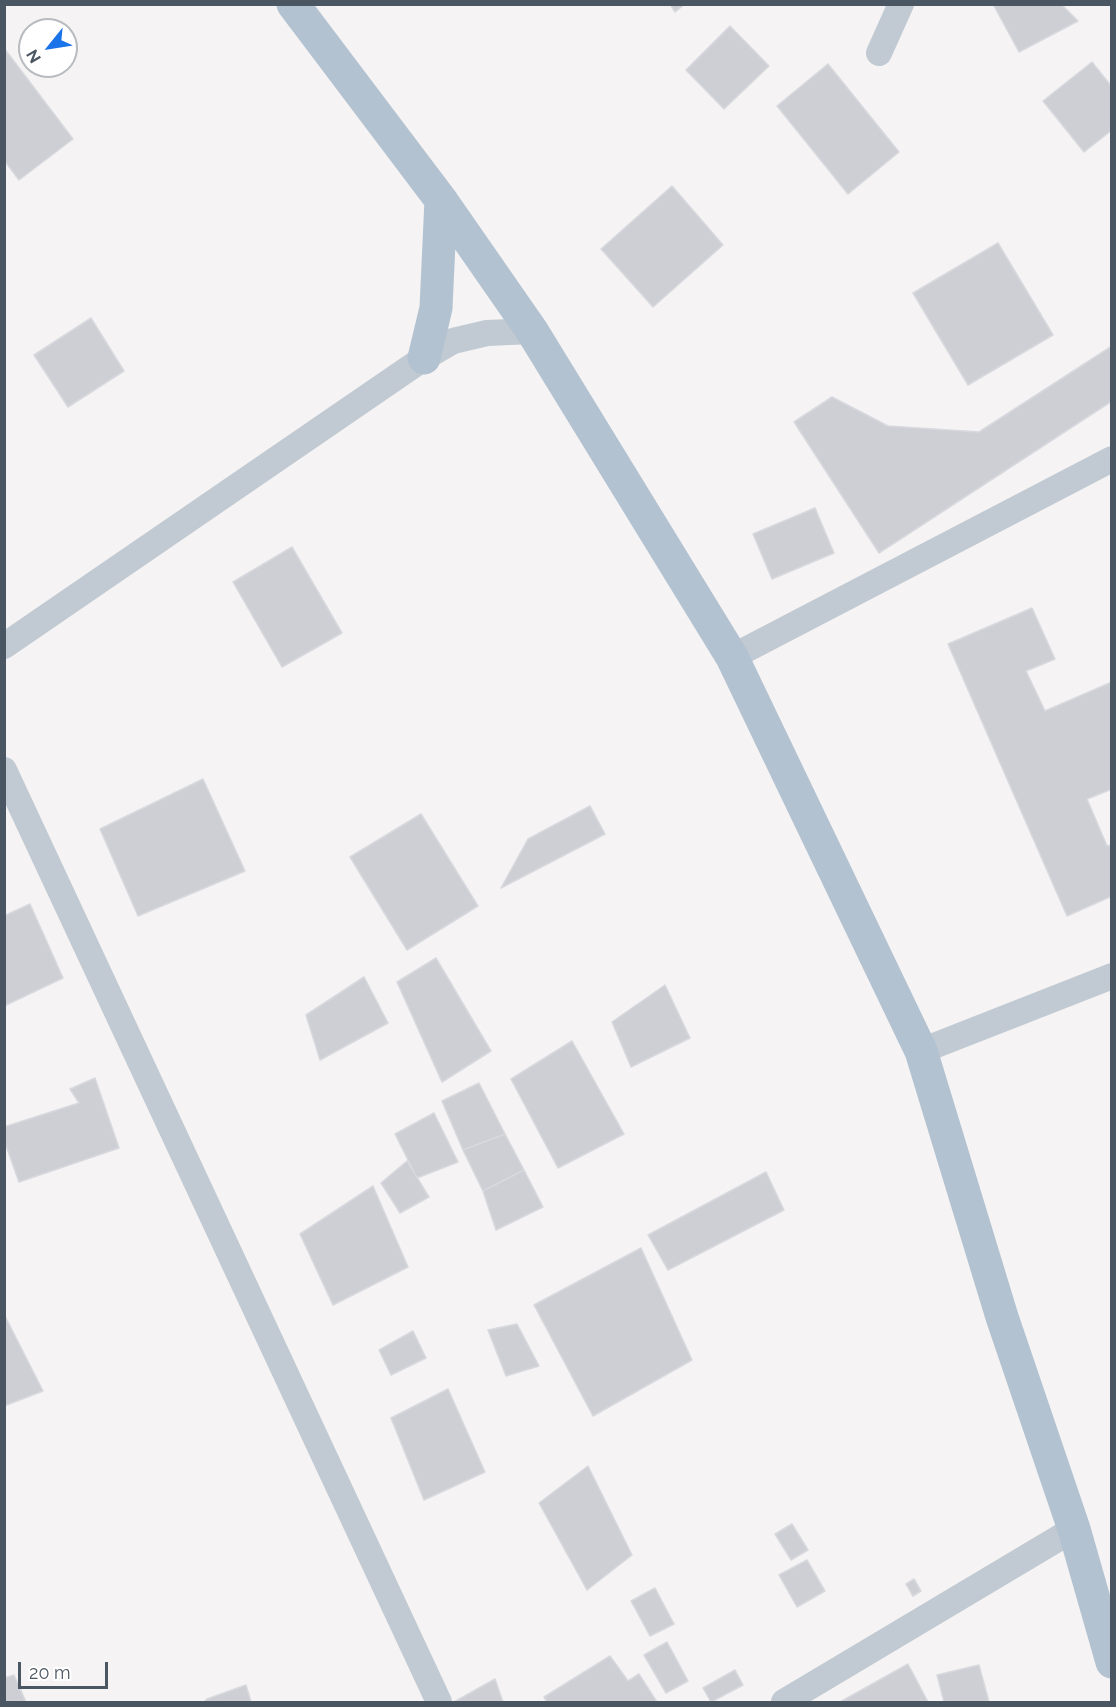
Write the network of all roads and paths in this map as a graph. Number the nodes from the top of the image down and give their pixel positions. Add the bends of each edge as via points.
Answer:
1 (293, 4) edge
2 (901, 4) edge
3 (879, 53) dead end
4 (441, 200) junction
5 (532, 331) junction
6 (424, 358) junction
7 (1112, 459) edge
8 (4, 646) edge
9 (732, 657) junction
10 (4, 770) edge
11 (1112, 976) edge
12 (921, 1051) junction
13 (1074, 1529) junction
14 (1112, 1662) edge
15 (439, 1702) edge
16 (784, 1702) edge

1 - 4 main road
2 - 3 street
4 - 5 main road
4 - 6 main road via 436,308
5 - 6 street via 487,333 453,341
5 - 9 main road
6 - 8 street
7 - 9 street
9 - 12 main road
10 - 15 street
11 - 12 street
12 - 13 main road via 1002,1317
13 - 14 main road
13 - 16 street

